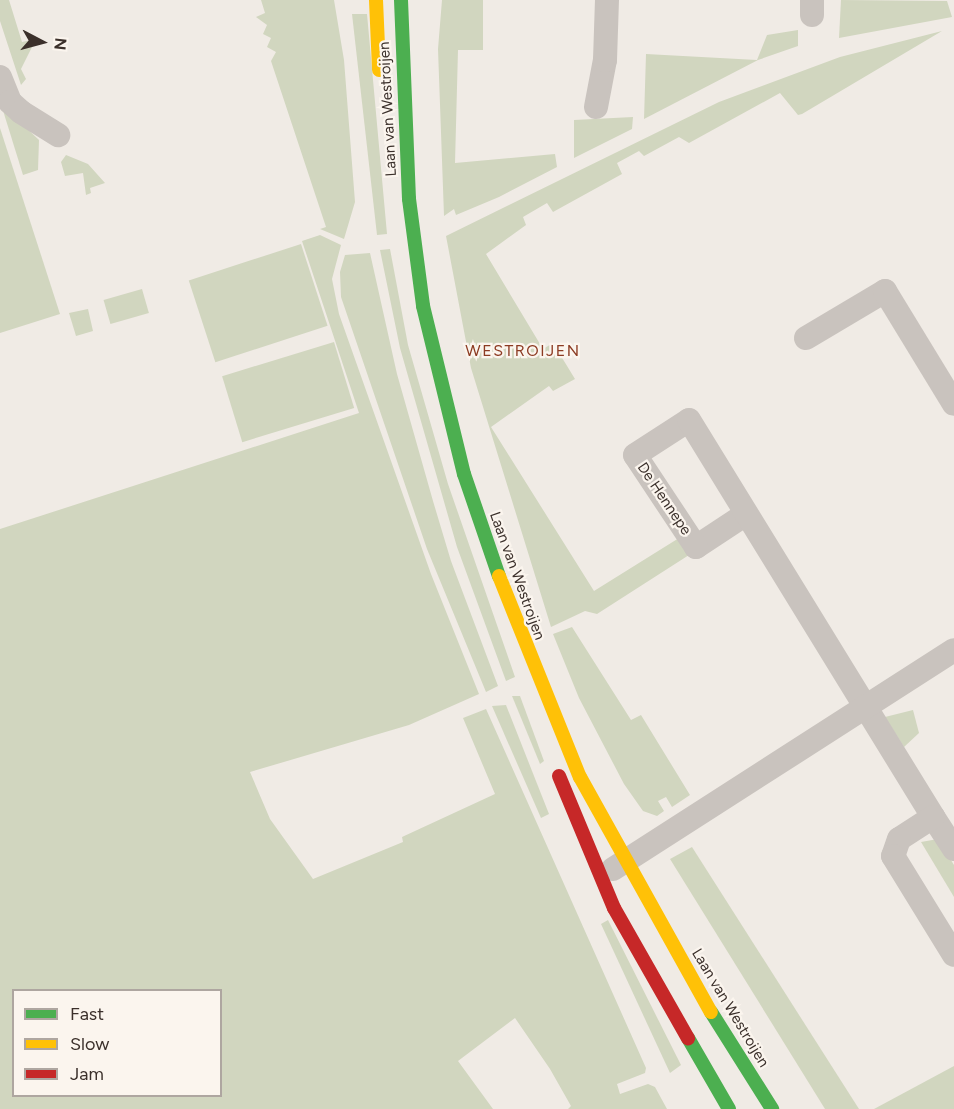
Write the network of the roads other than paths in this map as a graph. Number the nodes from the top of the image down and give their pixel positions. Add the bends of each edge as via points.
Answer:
1 (376, 0) edge
2 (401, 0) edge
3 (607, 0) edge
4 (0, 77) edge
5 (380, 82) dead end
6 (596, 107) dead end
7 (58, 135) dead end
8 (806, 338) dead end
9 (951, 393) edge
10 (437, 428) dead end
11 (746, 514) junction
12 (500, 620) dead end
13 (954, 651) edge
14 (864, 708) junction
15 (555, 766) dead end
16 (933, 817) junction
17 (954, 849) edge
18 (626, 861) junction
19 (601, 877) junction
20 (954, 955) edge
21 (729, 1109) edge
22 (772, 1109) edge

1 - 5 street, Laan van Westroijen
2 - 18 street, Laan van Westroijen via 401,75 413,238 443,397 464,474 513,618 557,727
3 - 6 street via 605,60
4 - 7 street via 10,102
8 - 9 street via 885,291
10 - 12 street, Laan van Westroijen
11 - 11 street, De Hennepe via 696,547 635,455 689,420
11 - 14 street, De Hennepe
13 - 14 street
14 - 16 street, De Hennepe
14 - 18 street
15 - 19 street
16 - 17 street, De Hennepe
16 - 20 street via 899,839 893,856
18 - 19 street
18 - 22 street, Laan van Westroijen via 712,1014
19 - 21 street via 656,987

